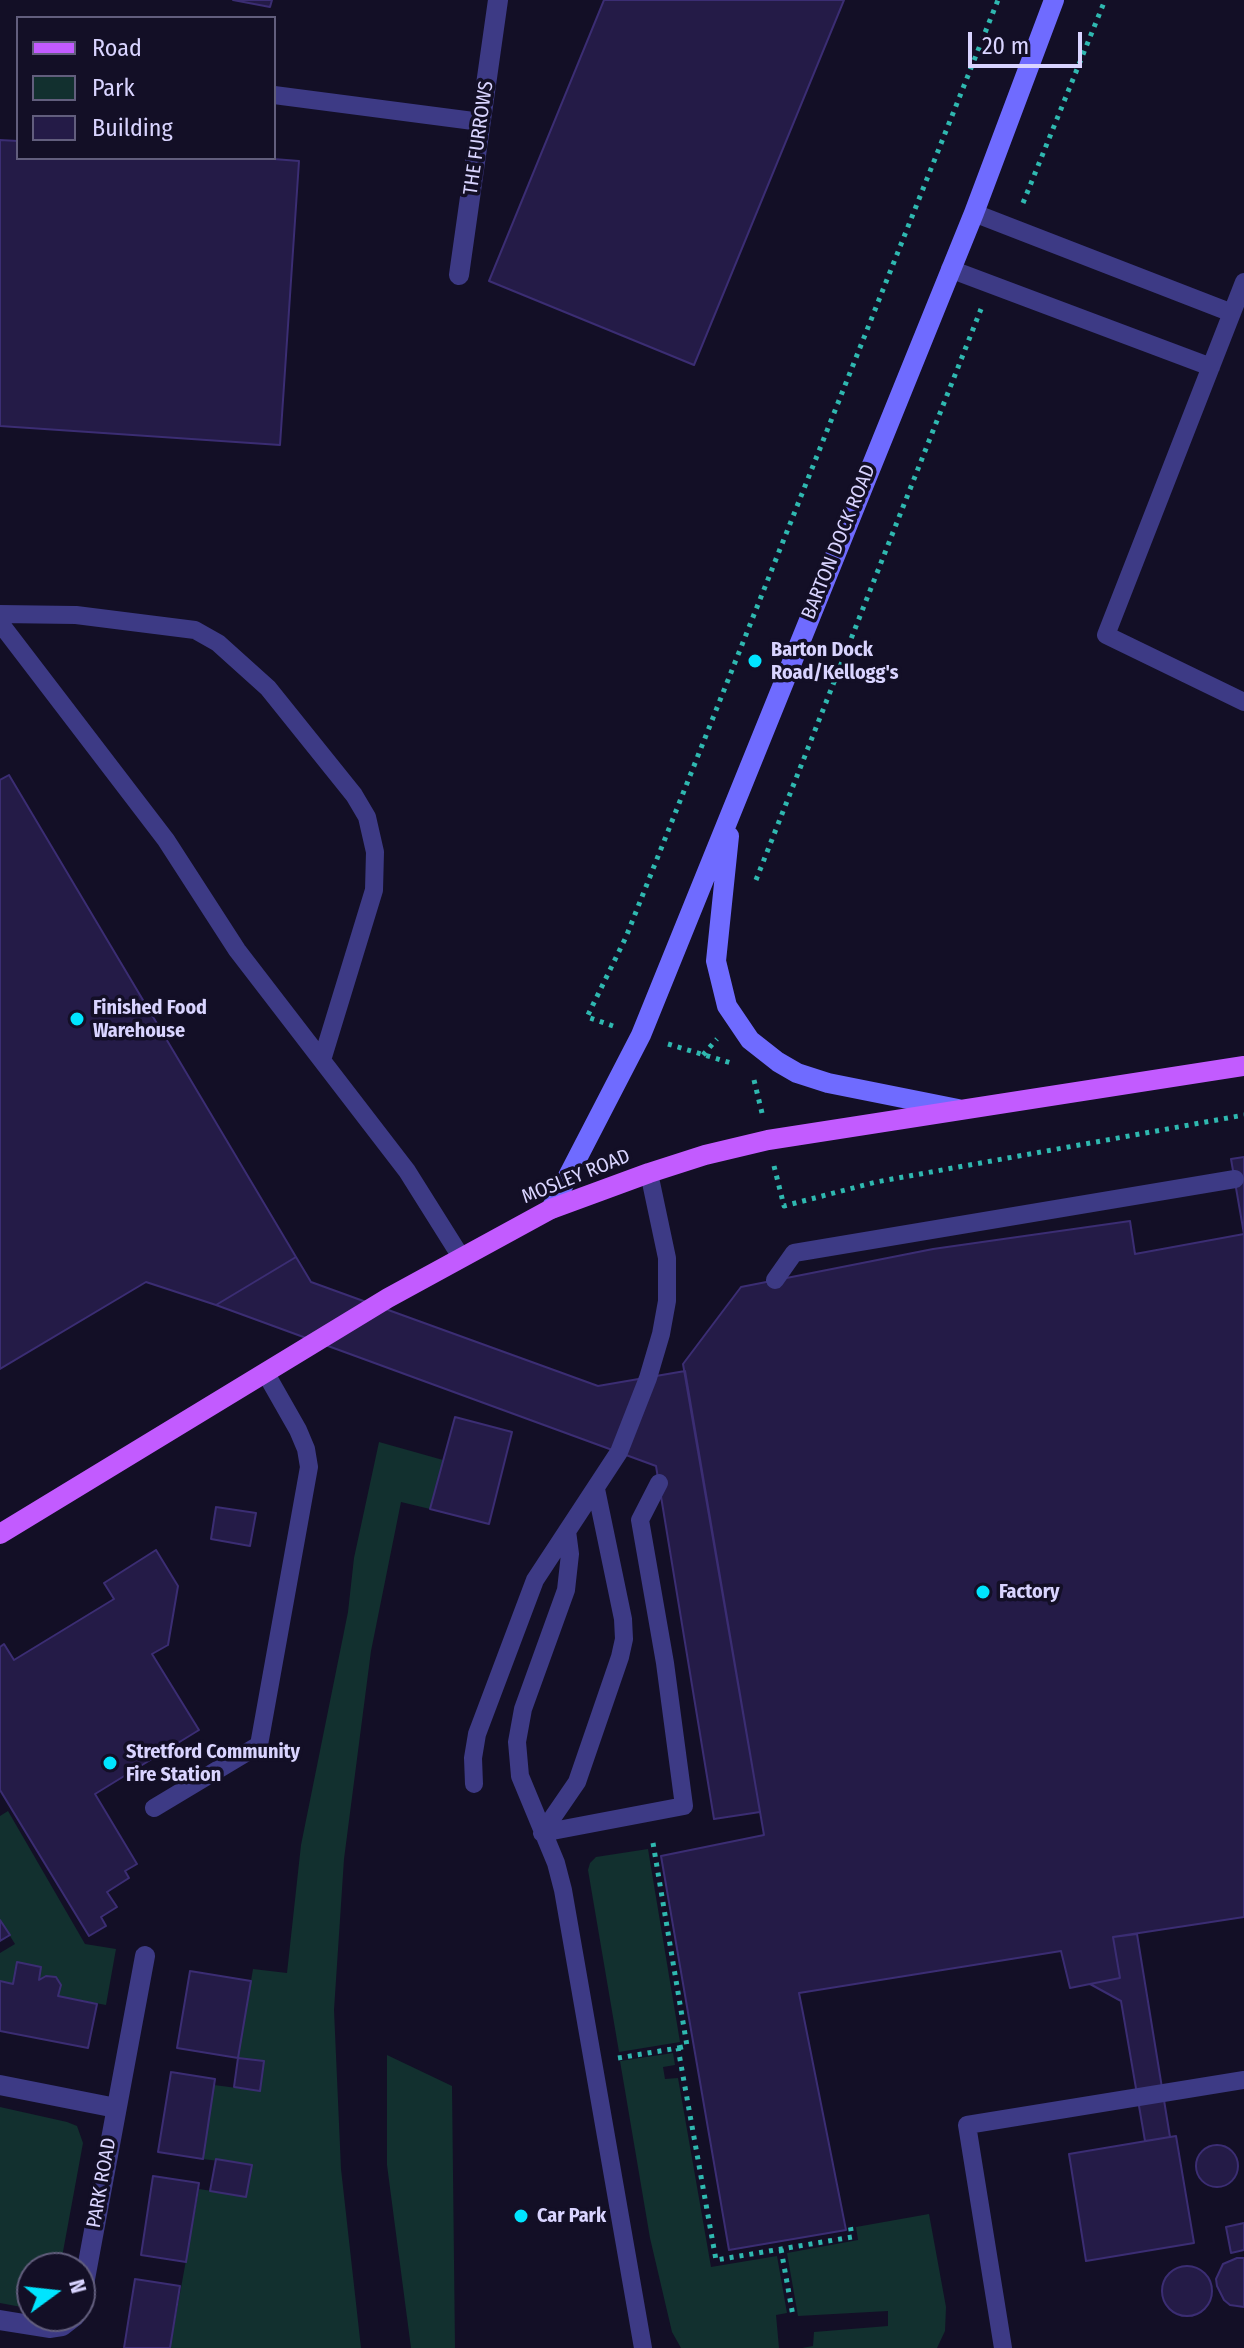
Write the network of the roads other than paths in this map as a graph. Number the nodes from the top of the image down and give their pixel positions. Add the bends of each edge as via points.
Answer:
1 (498, 0) edge
2 (1054, 0) edge
3 (276, 95) edge
4 (481, 122) junction
5 (974, 213) junction
6 (950, 269) junction
7 (459, 275) dead end
8 (1244, 282) edge
9 (1232, 313) junction
10 (1211, 367) junction
11 (0, 614) edge
12 (0, 623) edge
13 (1244, 702) edge
14 (732, 808) junction
15 (322, 1060) junction
16 (1244, 1066) edge
17 (959, 1109) junction
18 (649, 1173) junction
19 (1235, 1179) dead end
20 (551, 1209) junction
21 (461, 1257) junction
22 (775, 1280) dead end
23 (265, 1372) junction
24 (659, 1483) dead end
25 (596, 1489) junction
26 (567, 1531) junction
27 (0, 1534) edge
28 (474, 1784) dead end
29 (154, 1808) dead end
30 (542, 1833) junction
31 (145, 1956) dead end
32 (1244, 2080) edge
33 (0, 2085) edge
34 (116, 2108) junction
35 (90, 2252) edge
36 (643, 2348) edge
37 (1003, 2348) edge

1 - 4 street, THE FURROWS
2 - 5 main road, BARTON DOCK ROAD
3 - 4 lane
4 - 7 street, THE FURROWS
5 - 6 main road, BARTON DOCK ROAD
5 - 9 lane
6 - 10 lane
6 - 14 main road, BARTON DOCK ROAD
8 - 9 lane
9 - 10 lane
10 - 13 lane via 1106,635
11 - 15 lane via 76,615 195,630 218,643 268,688 354,795 367,817 375,852 374,890
12 - 15 lane via 166,840 237,950
14 - 17 main road via 716,961 735,1021 750,1040 797,1073
14 - 20 main road, BARTON DOCK ROAD via 641,1035
15 - 21 lane via 407,1171
16 - 17 main road, MOSLEY ROAD
17 - 18 main road, MOSLEY ROAD via 768,1140
18 - 20 main road, MOSLEY ROAD
18 - 25 lane via 667,1258 667,1301 634,1414
19 - 22 lane via 794,1253
20 - 21 main road, MOSLEY ROAD
21 - 23 main road, MOSLEY ROAD
23 - 27 main road, MOSLEY ROAD
23 - 29 lane via 298,1430 309,1467 259,1745
24 - 30 lane via 640,1520 684,1806
25 - 26 lane
25 - 30 lane via 624,1639 577,1782
26 - 28 lane via 535,1580 484,1711 474,1753
26 - 30 lane via 566,1590 523,1709 517,1742 520,1776
30 - 36 lane via 563,1890
31 - 34 street, PARK ROAD
32 - 37 lane via 967,2125
33 - 34 street
34 - 35 street, PARK ROAD

